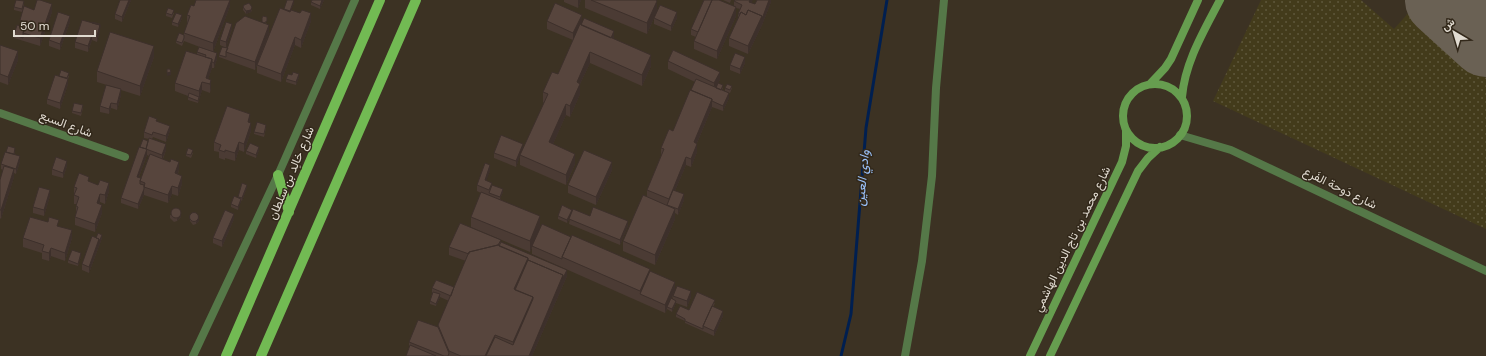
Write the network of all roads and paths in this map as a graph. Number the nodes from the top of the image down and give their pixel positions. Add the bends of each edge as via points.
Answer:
1 (355, 0) edge
2 (380, 0) edge
3 (416, 0) edge
4 (944, 0) edge
5 (1198, 0) edge
6 (1220, 0) edge
7 (1150, 84) junction
8 (1182, 97) junction
9 (0, 113) edge
10 (1126, 130) junction
11 (1180, 135) junction
12 (1160, 147) junction
13 (124, 157) dead end
14 (278, 175) junction
15 (289, 212) junction
16 (1486, 272) edge
17 (193, 356) edge
18 (226, 356) edge
19 (261, 356) edge
20 (905, 356) edge
21 (1030, 356) edge
22 (1050, 356) edge

1 - 14 street
2 - 15 main road, شارع خالِد بن سلطان
3 - 19 main road
4 - 20 street via 932,176 922,261
5 - 7 street via 1165,68
6 - 8 street via 1190,60 1184,78
7 - 8 street via 1165,85
7 - 10 street via 1136,89 1126,101 1123,115
8 - 11 street via 1187,112 1185,128
9 - 13 street, شارع السبع
10 - 12 street via 1134,140 1144,146
10 - 21 street, شارع محمد بن تاج الدين الهاشمي via 1122,162
11 - 12 street via 1175,141
11 - 16 street, شارع دَوحة الفَرع via 1232,150
12 - 22 street via 1138,171
14 - 15 main road
14 - 17 street
15 - 18 main road, شارع خالِد بن سلطان

